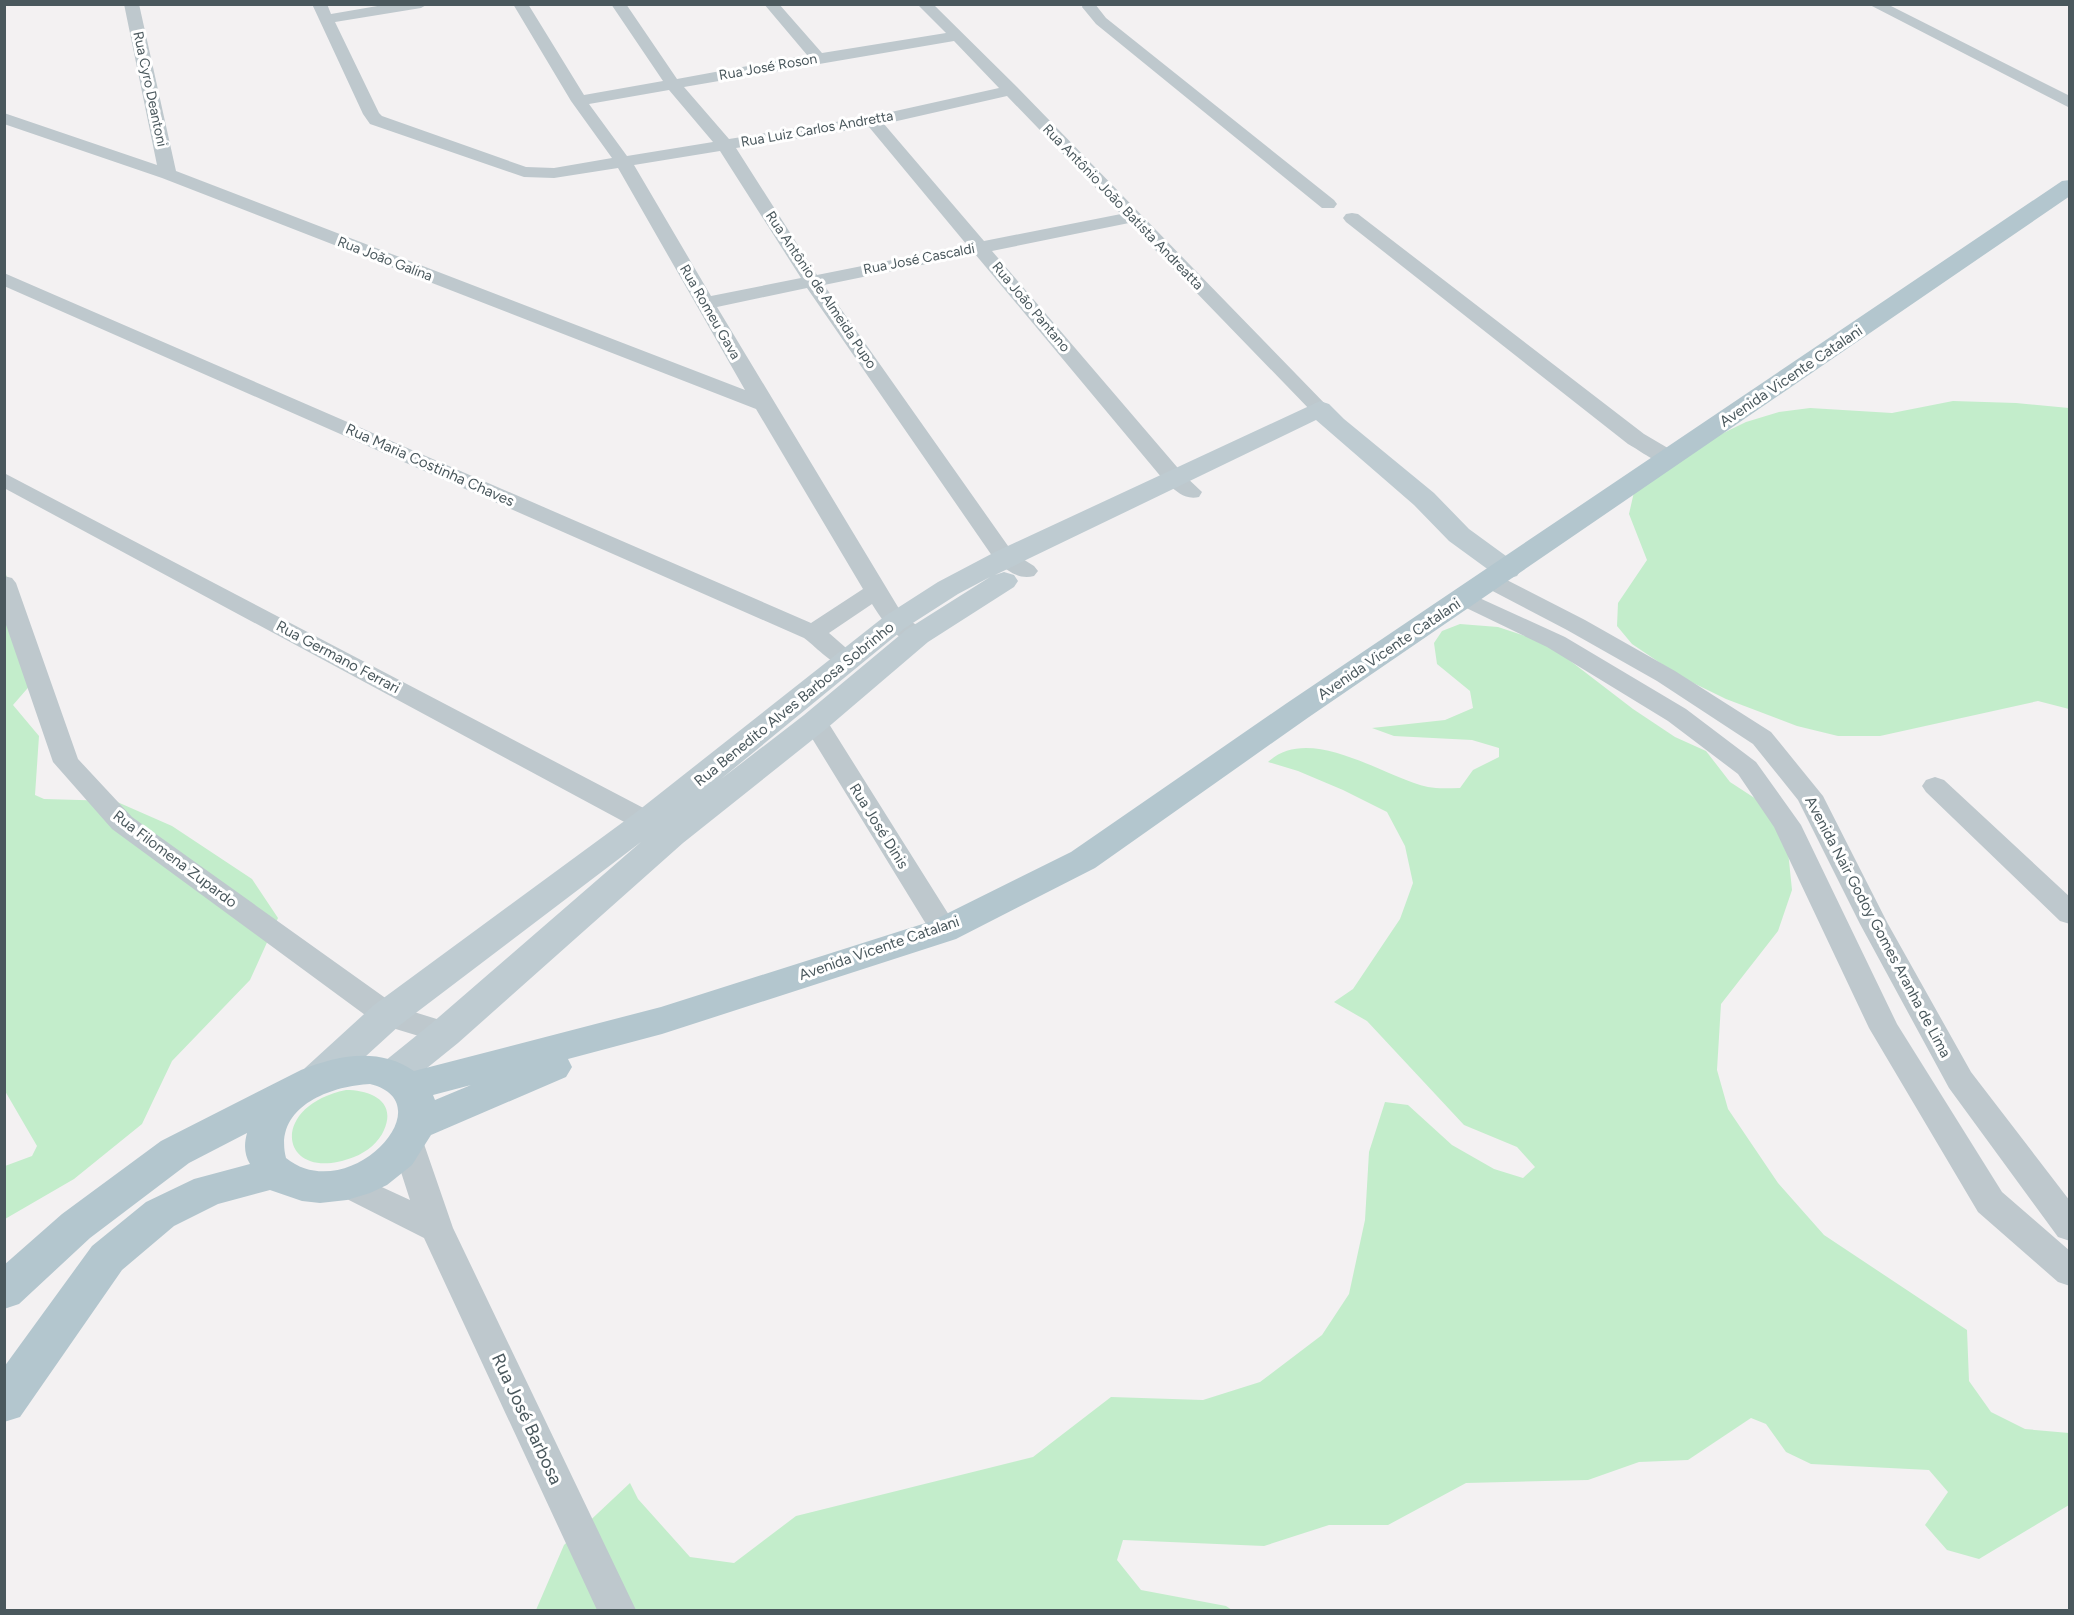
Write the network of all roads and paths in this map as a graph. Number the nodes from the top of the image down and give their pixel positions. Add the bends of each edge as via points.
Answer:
1 (131, 4) edge
2 (421, 4) edge
3 (520, 4) edge
4 (618, 4) edge
5 (771, 4) edge
6 (924, 4) edge
7 (1875, 4) edge
8 (1091, 5) edge
9 (322, 12) edge
10 (958, 36) junction
11 (818, 58) junction
12 (673, 84) junction
13 (1011, 90) junction
14 (579, 101) junction
15 (2070, 103) edge
16 (4, 118) edge
17 (873, 121) junction
18 (725, 145) junction
19 (623, 162) junction
20 (168, 174) junction
21 (2070, 186) edge
22 (1328, 204) dead end
23 (1132, 217) junction
24 (1352, 218) dead end
25 (980, 246) junction
26 (4, 279) edge
27 (812, 281) junction
28 (706, 303) junction
29 (764, 405) junction
30 (1328, 417) junction
31 (1670, 459) junction
32 (4, 479) edge
33 (1183, 485) junction
34 (1016, 564) junction
35 (1498, 575) junction
36 (4, 583) edge
37 (876, 591) junction
38 (1464, 598) junction
39 (906, 629) junction
40 (813, 633) junction
41 (849, 661) junction
42 (815, 722) junction
43 (1935, 786) dead end
44 (659, 828) junction
45 (2070, 914) edge
46 (944, 930) junction
47 (387, 1015) junction
48 (445, 1033) junction
49 (307, 1084) junction
50 (407, 1108) junction
51 (274, 1173) junction
52 (347, 1184) junction
53 (2070, 1227) edge
54 (436, 1228) junction
55 (2070, 1272) edge
56 (4, 1291) edge
57 (4, 1402) edge
58 (617, 1611) edge

1 - 20 street, Rua Cyro Deantoni
2 - 9 street
3 - 14 street, Rua Romeu Gava
4 - 12 street, Rua Antônio de Almeida Pupo
5 - 11 street
6 - 10 street, Rua Antônio João Batista Andreatta
7 - 15 street
8 - 22 street via 1101,21
9 - 19 street, Rua Luiz Carlos Andretta via 371,114 384,124 524,172 554,173
10 - 11 street, Rua José Roson
10 - 13 street, Rua Antônio João Batista Andreatta
11 - 12 street, Rua José Roson
12 - 14 street, Rua José Roson
12 - 18 street, Rua Antônio de Almeida Pupo
13 - 17 street, Rua Luiz Carlos Andretta
13 - 23 street, Rua Antônio João Batista Andreatta
14 - 19 street, Rua Romeu Gava
16 - 20 street, Rua João Galina
17 - 18 street, Rua Luiz Carlos Andretta
17 - 25 street, Rua João Pantano
18 - 19 street, Rua Luiz Carlos Andretta
18 - 27 street, Rua Antônio de Almeida Pupo
19 - 28 street, Rua Romeu Gava
20 - 29 street, Rua João Galina
21 - 31 main road, Avenida Vicente Catalani
23 - 25 street, Rua José Cascaldi
23 - 30 street, Rua Antônio João Batista Andreatta
24 - 31 street via 1636,439
25 - 27 street, Rua José Cascaldi
25 - 33 street, Rua João Pantano
26 - 40 street, Rua Maria Costinha Chaves
27 - 28 street, Rua José Cascaldi
27 - 34 street, Rua Antônio de Almeida Pupo
28 - 29 street, Rua Romeu Gava
29 - 37 street, Rua Romeu Gava
30 - 33 street, Rua Benedito Alves Barbosa Sobrinho
30 - 35 street, Rua Antônio João Batista Andreatta via 1424,499
31 - 35 main road, Avenida Vicente Catalani
32 - 44 street, Rua Germano Ferrari
33 - 34 street, Rua Benedito Alves Barbosa Sobrinho
34 - 39 street, Rua Benedito Alves Barbosa Sobrinho via 996,585
35 - 38 main road, Avenida Vicente Catalani
35 - 53 street, Avenida Nair Godoy Gomes Aranha de Lima via 1762,738 1810,796 1874,924 1960,1080
36 - 47 street, Rua Filomena Zupardo via 66,762 122,823
37 - 39 street, Rua Romeu Gava
37 - 40 street
38 - 46 main road, Avenida Vicente Catalani via 1083,860
38 - 55 street via 1556,642 1677,715 1747,768 1787,825 1884,1028 1990,1202
39 - 41 street, Rua Benedito Alves Barbosa Sobrinho
39 - 42 street, Rua Benedito Alves Barbosa Sobrinho
40 - 41 street, Rua Maria Costinha Chaves
41 - 44 street, Rua Benedito Alves Barbosa Sobrinho
42 - 44 street, Rua Benedito Alves Barbosa Sobrinho
42 - 46 street, Rua José Dinis
43 - 45 street
44 - 47 street, Rua Benedito Alves Barbosa Sobrinho
44 - 48 street, Rua Benedito Alves Barbosa Sobrinho
46 - 50 main road, Avenida Vicente Catalani via 662,1020
47 - 48 street, Rua Filomena Zupardo
47 - 49 street, Rua Benedito Alves Barbosa Sobrinho
48 - 50 street, Rua Benedito Alves Barbosa Sobrinho
49 - 50 main road via 345,1070 370,1069
49 - 51 main road via 277,1107 266,1126 262,1145
49 - 56 main road, Rua Benedito Alves Barbosa Sobrinho via 175,1152 76,1226
50 - 52 main road via 392,1162
50 - 54 street, Rua José Barbosa
51 - 52 main road via 300,1185 322,1188
51 - 57 main road via 208,1191 160,1214 107,1258
52 - 54 street
54 - 58 street, Rua José Barbosa

